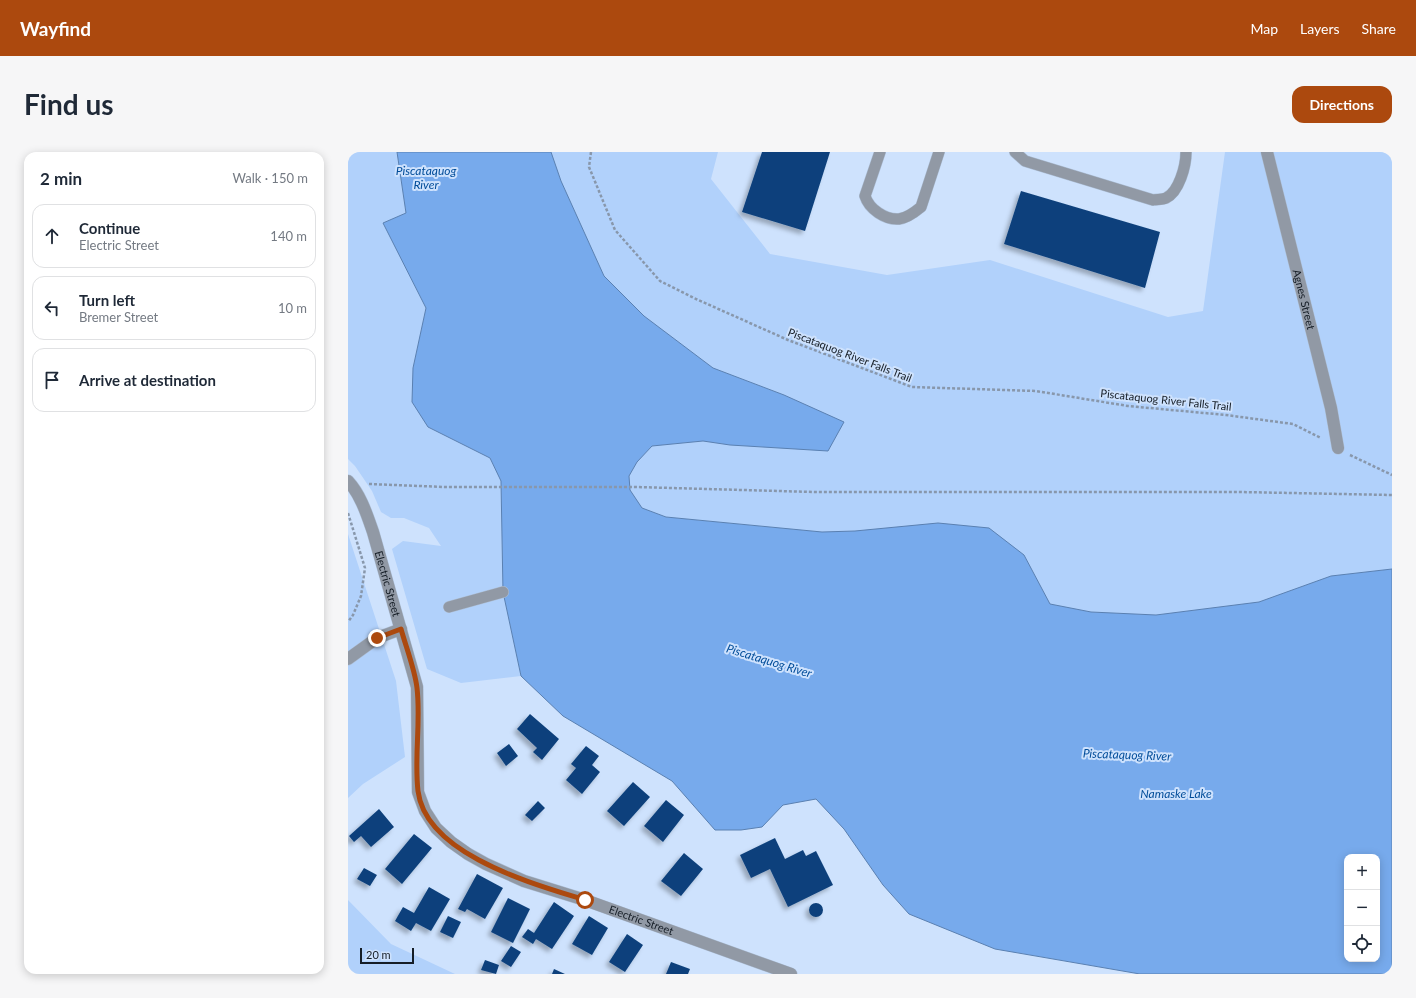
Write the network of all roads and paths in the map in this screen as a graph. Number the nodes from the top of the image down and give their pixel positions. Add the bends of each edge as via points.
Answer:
1 (592, 152) edge
2 (880, 152) edge
3 (939, 152) edge
4 (1015, 152) edge
5 (1186, 152) edge
6 (1267, 152) edge
7 (1313, 433) dead end
8 (1338, 448) dead end
9 (348, 481) edge
10 (362, 484) dead end
11 (1392, 495) edge
12 (348, 513) edge
13 (503, 592) dead end
14 (449, 607) dead end
15 (348, 622) edge
16 (401, 629) junction
17 (348, 659) edge
18 (791, 974) edge

1 - 7 path, Piscataquog River Falls Trail via 589,166 616,230 660,281 788,340 912,387 1036,391 1128,406 1293,424
2 - 3 lane via 865,196 866,200 881,215 899,219 915,213 921,207
4 - 5 lane via 1025,161 1153,200 1165,199 1178,185
6 - 8 street, Agnes Street via 1331,408
9 - 16 street, Electric Street via 364,508 373,532
10 - 11 path via 814,492 1240,492
12 - 15 path via 364,568 362,596
13 - 14 lane
16 - 17 street via 377,638
16 - 18 street, Electric Street via 417,687 418,792 424,811 436,828 451,842 486,864 524,881 585,900

